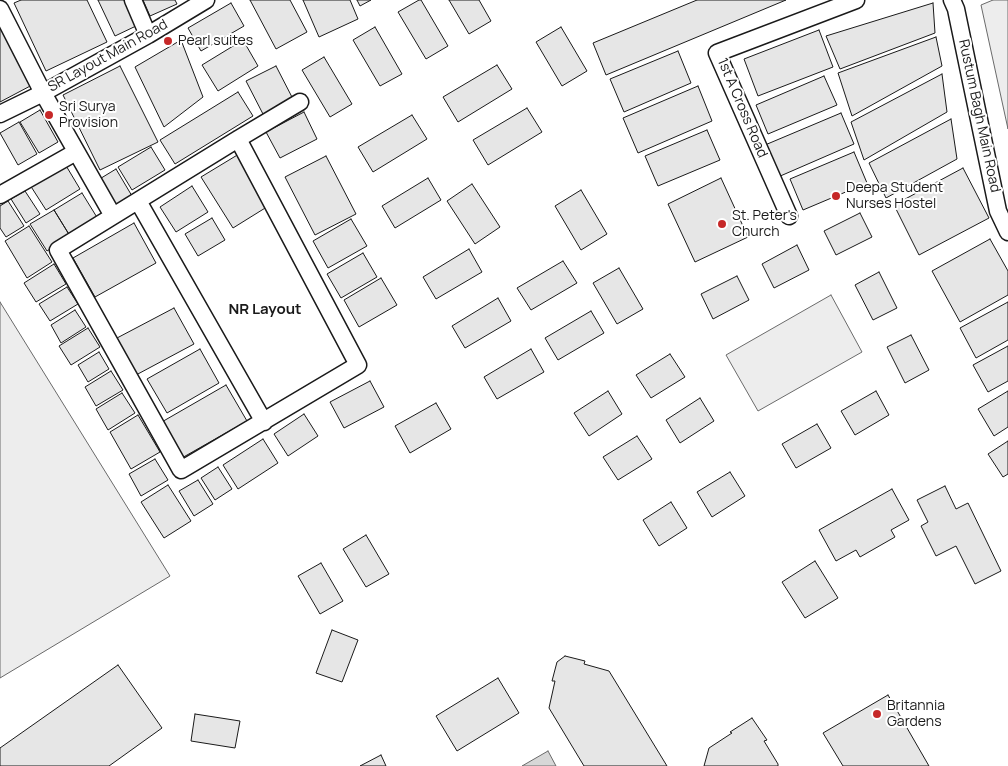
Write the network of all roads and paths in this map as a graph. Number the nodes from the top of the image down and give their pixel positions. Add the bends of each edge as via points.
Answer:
1 (133, 0) edge
2 (206, 0) edge
3 (856, 0) edge
4 (952, 0) edge
5 (189, 5) edge
6 (0, 9) edge
7 (148, 35) junction
8 (43, 92) junction
9 (300, 102) dead end
10 (0, 114) edge
11 (238, 138) junction
12 (76, 152) junction
13 (0, 195) edge
14 (138, 200) junction
15 (113, 216) junction
16 (789, 216) dead end
17 (1008, 232) edge
18 (264, 422) junction

1 - 7 street
2 - 5 street, SR Layout Main Road
3 - 16 street, 1st A Cross Road via 717,53
4 - 17 street, Rustum Bagh Main Road via 998,212
5 - 7 street, SR Layout Main Road
6 - 8 street
7 - 8 street, SR Layout Main Road
8 - 10 street
8 - 12 street, SR Layout Main Road
9 - 11 street
11 - 14 street
11 - 18 street via 358,365
12 - 13 street
12 - 15 street, SR Layout Main Road
14 - 15 street
14 - 18 street
15 - 18 street via 58,250 181,470

